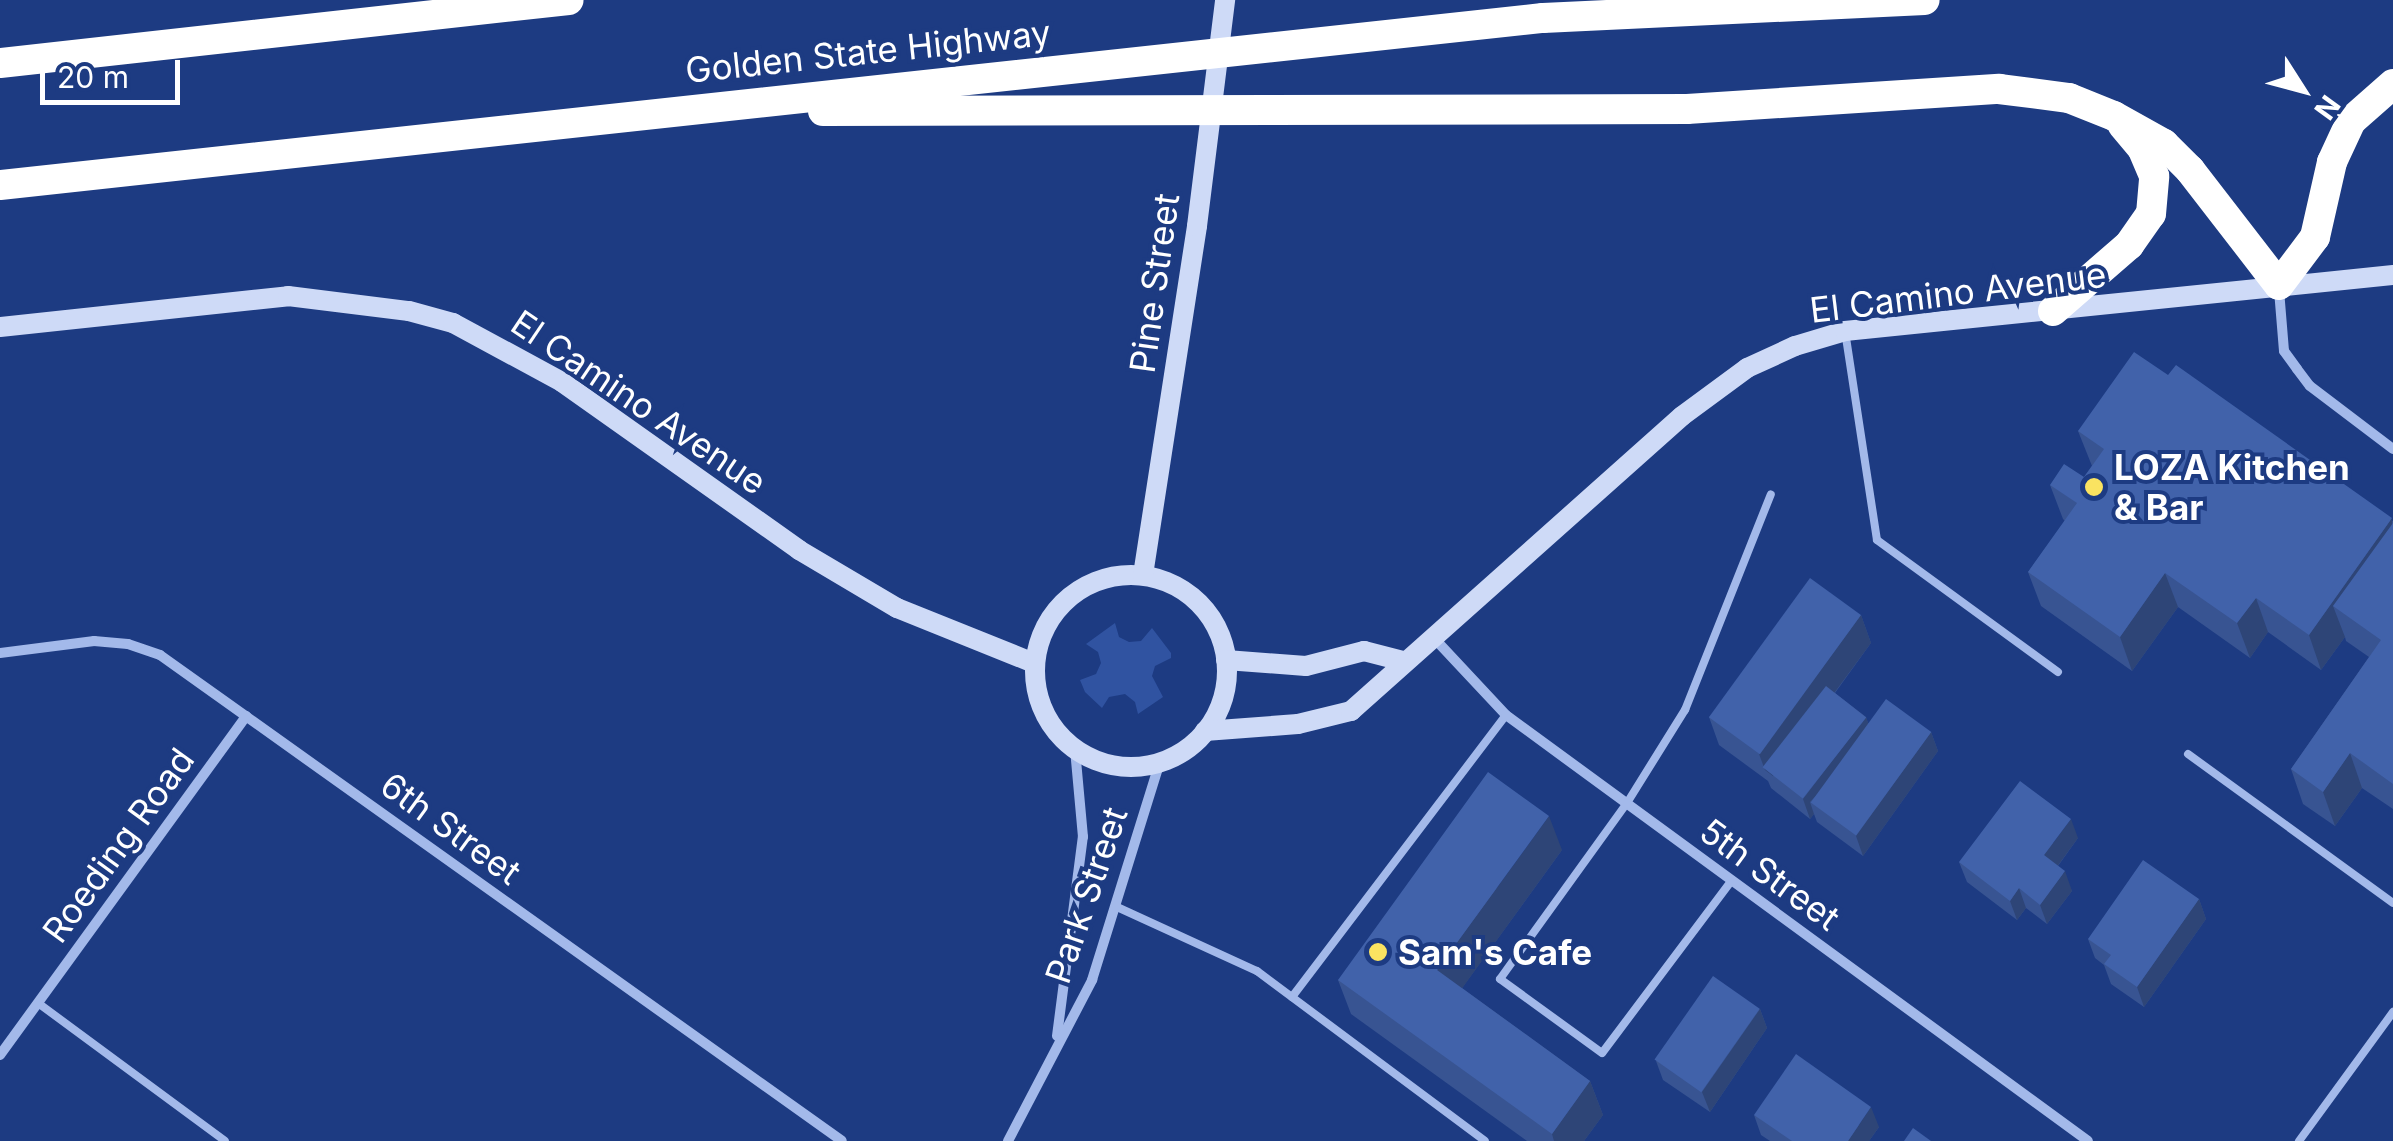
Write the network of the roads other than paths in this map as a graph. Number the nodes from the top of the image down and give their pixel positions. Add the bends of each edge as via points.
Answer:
1 (569, 0) edge
2 (1225, 0) edge
3 (1925, 0) edge
4 (0, 63) edge
5 (2393, 84) edge
6 (665, 110) junction
7 (2114, 116) junction
8 (0, 185) edge
9 (2393, 275) edge
10 (2279, 284) junction
11 (2053, 311) junction
12 (0, 327) edge
13 (1845, 332) junction
14 (2393, 449) edge
15 (1772, 494) dead end
16 (1143, 575) junction
17 (1433, 638) junction
18 (0, 653) edge
19 (1226, 660) junction
20 (1403, 661) junction
21 (1034, 663) junction
22 (2058, 672) dead end
23 (1506, 715) junction
24 (246, 716) junction
25 (1205, 732) junction
26 (1075, 749) junction
27 (2188, 754) dead end
28 (1160, 762) junction
29 (1627, 803) junction
30 (1732, 880) junction
31 (2393, 903) edge
32 (1117, 907) junction
33 (1292, 998) junction
34 (38, 1003) junction
35 (2393, 1012) edge
36 (1056, 1042) junction
37 (0, 1056) edge
38 (226, 1141) edge
39 (842, 1141) edge
40 (1008, 1141) edge
41 (1484, 1141) edge
42 (2088, 1141) edge
43 (2299, 1141) edge

1 - 4 highway
2 - 16 street, Pine Street
3 - 6 highway, Golden State Highway via 1544,18
5 - 10 highway via 2351,121 2332,162 2315,237
6 - 7 highway via 1687,110 2000,90 2068,98
6 - 8 highway, Golden State Highway
7 - 10 highway via 2164,144 2190,170
7 - 11 highway via 2142,148 2154,176 2151,214 2129,245
9 - 10 street, El Camino Avenue
10 - 11 street, El Camino Avenue
10 - 14 street via 2284,351 2310,386
11 - 13 street, El Camino Avenue
12 - 21 street, El Camino Avenue via 288,296 350,301 452,323 562,382 800,550 896,608
13 - 17 street, El Camino Avenue via 1747,368 1682,416
13 - 22 lane via 1877,540
15 - 29 lane via 1685,710
16 - 19 street via 1181,587 1206,609
16 - 21 street via 1086,584 1060,604 1042,631
17 - 20 street, El Camino Avenue
17 - 23 street, 5th Street
18 - 24 street, 6th Street via 94,641 128,644 160,655
19 - 20 street via 1306,666 1364,651
19 - 25 street via 1222,702
20 - 25 street, El Camino Avenue via 1352,711 1298,724
21 - 26 street via 1046,716
23 - 29 street, 5th Street
23 - 33 lane
24 - 34 street, Roeding Road
24 - 39 street, 6th Street
25 - 28 street
26 - 28 street via 1116,766
26 - 36 street, Park Street via 1084,837
27 - 31 lane
28 - 32 street, Park Street
29 - 30 street, 5th Street
29 - 30 lane via 1500,979 1602,1053
30 - 42 street, 5th Street
32 - 33 lane via 1256,971
32 - 36 street, Park Street via 1092,980
33 - 41 lane
34 - 37 street, Roeding Road
34 - 38 lane
35 - 43 lane
36 - 40 street, Park Street

